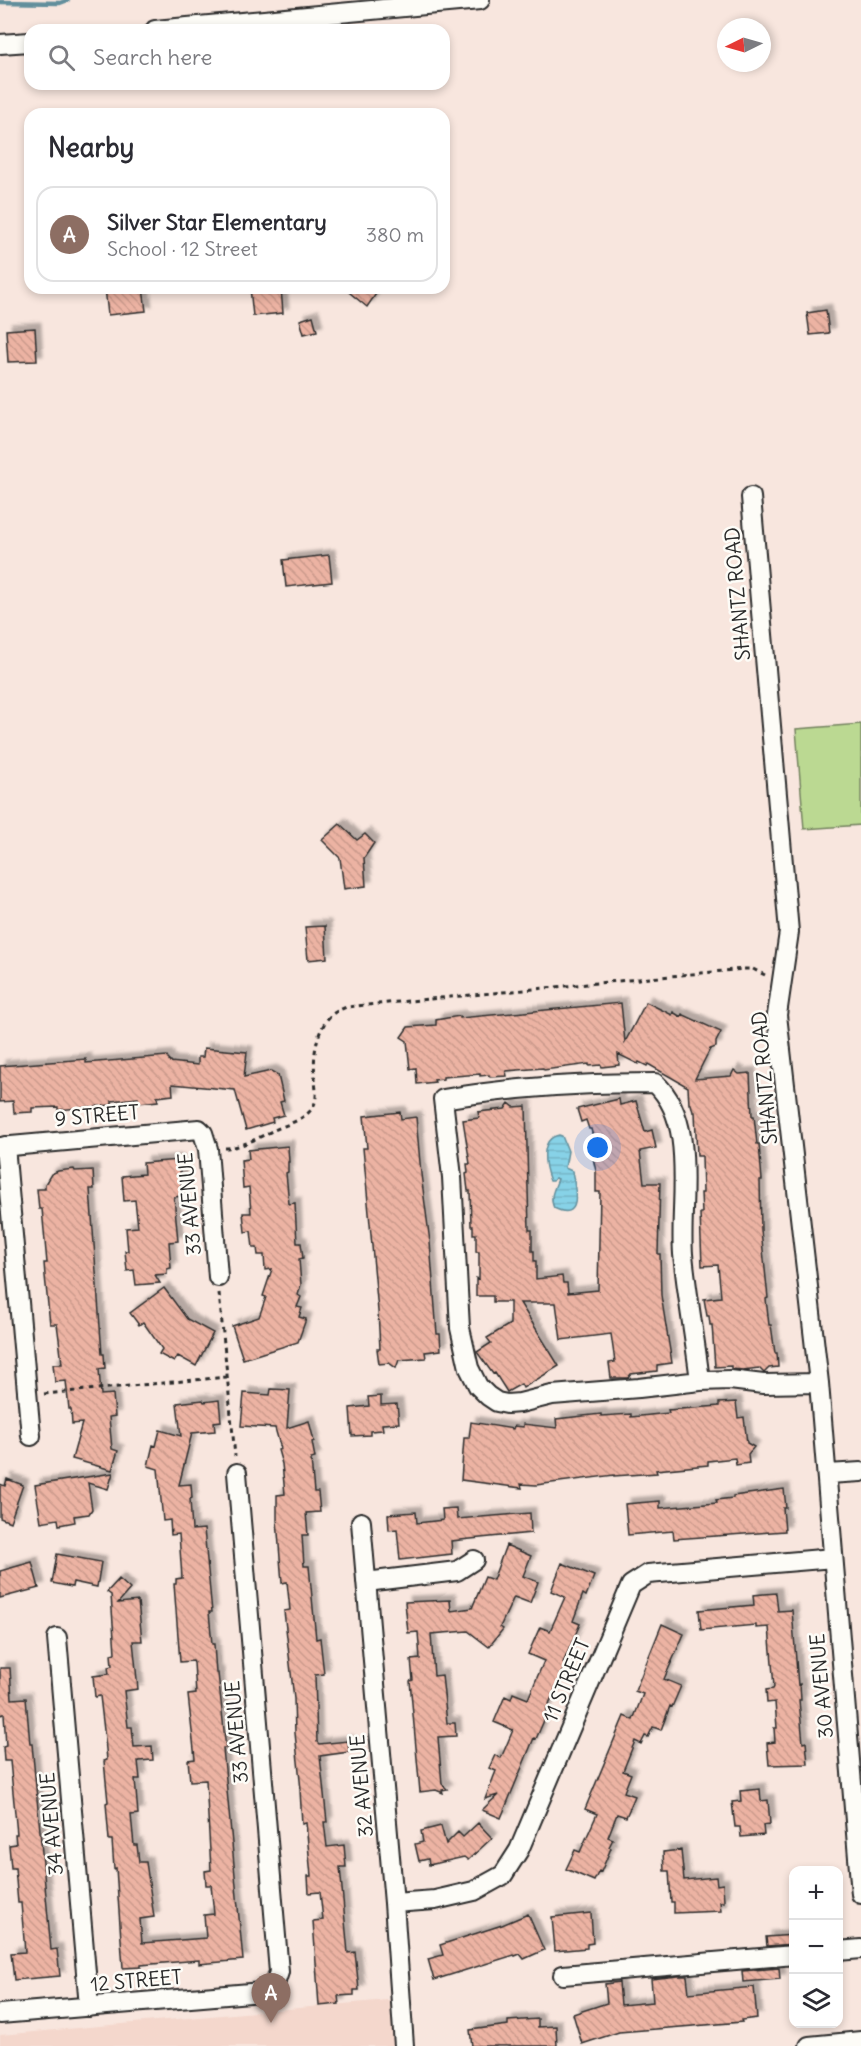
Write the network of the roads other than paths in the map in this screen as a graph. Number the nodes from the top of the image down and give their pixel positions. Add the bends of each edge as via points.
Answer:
1 (480, 0) edge
2 (220, 24) edge
3 (24, 42) edge
4 (0, 44) edge
5 (751, 497) dead end
6 (199, 1129) joint
7 (3, 1146) edge
8 (218, 1277) road end
9 (700, 1381) junction
10 (819, 1383) junction
11 (32, 1436) dead end
12 (861, 1472) edge
13 (237, 1473) road end
14 (828, 1474) junction
15 (361, 1522) dead end
16 (833, 1558) junction
17 (474, 1560) dead end
18 (366, 1582) junction
19 (57, 1638) dead end
20 (861, 1894) edge
21 (394, 1903) junction
22 (861, 1949) edge
23 (843, 1951) edge
24 (789, 1955) edge
25 (563, 1975) dead end
26 (274, 1987) joint
27 (89, 2007) junction
28 (0, 2014) edge
29 (861, 2041) edge
30 (404, 2046) edge
31 (809, 2046) edge

1 - 2 street
3 - 4 street
5 - 10 street, SHANTZ ROAD via 789,932 777,1015
6 - 7 street, 9 STREET
6 - 8 street, 33 AVENUE via 208,1149
7 - 11 street
9 - 9 street via 552,1395 507,1404 497,1402 478,1386 469,1368 460,1328 452,1177 443,1099 594,1083 655,1083 663,1090 675,1114 685,1167 682,1243
9 - 10 street
10 - 14 street, SHANTZ ROAD
12 - 14 street
13 - 26 street, 33 AVENUE via 279,1972
14 - 16 street, 30 AVENUE
15 - 18 street, 32 AVENUE
16 - 20 street, 30 AVENUE
16 - 21 street, 11 STREET via 648,1574 631,1585 519,1850 503,1875 474,1891 435,1900
17 - 18 street via 457,1571
18 - 21 street, 32 AVENUE
19 - 27 street, 34 AVENUE
21 - 30 street, 32 AVENUE
22 - 23 street
24 - 25 street
26 - 27 street, 12 STREET via 262,1992
27 - 28 street, 12 STREET
29 - 31 street

